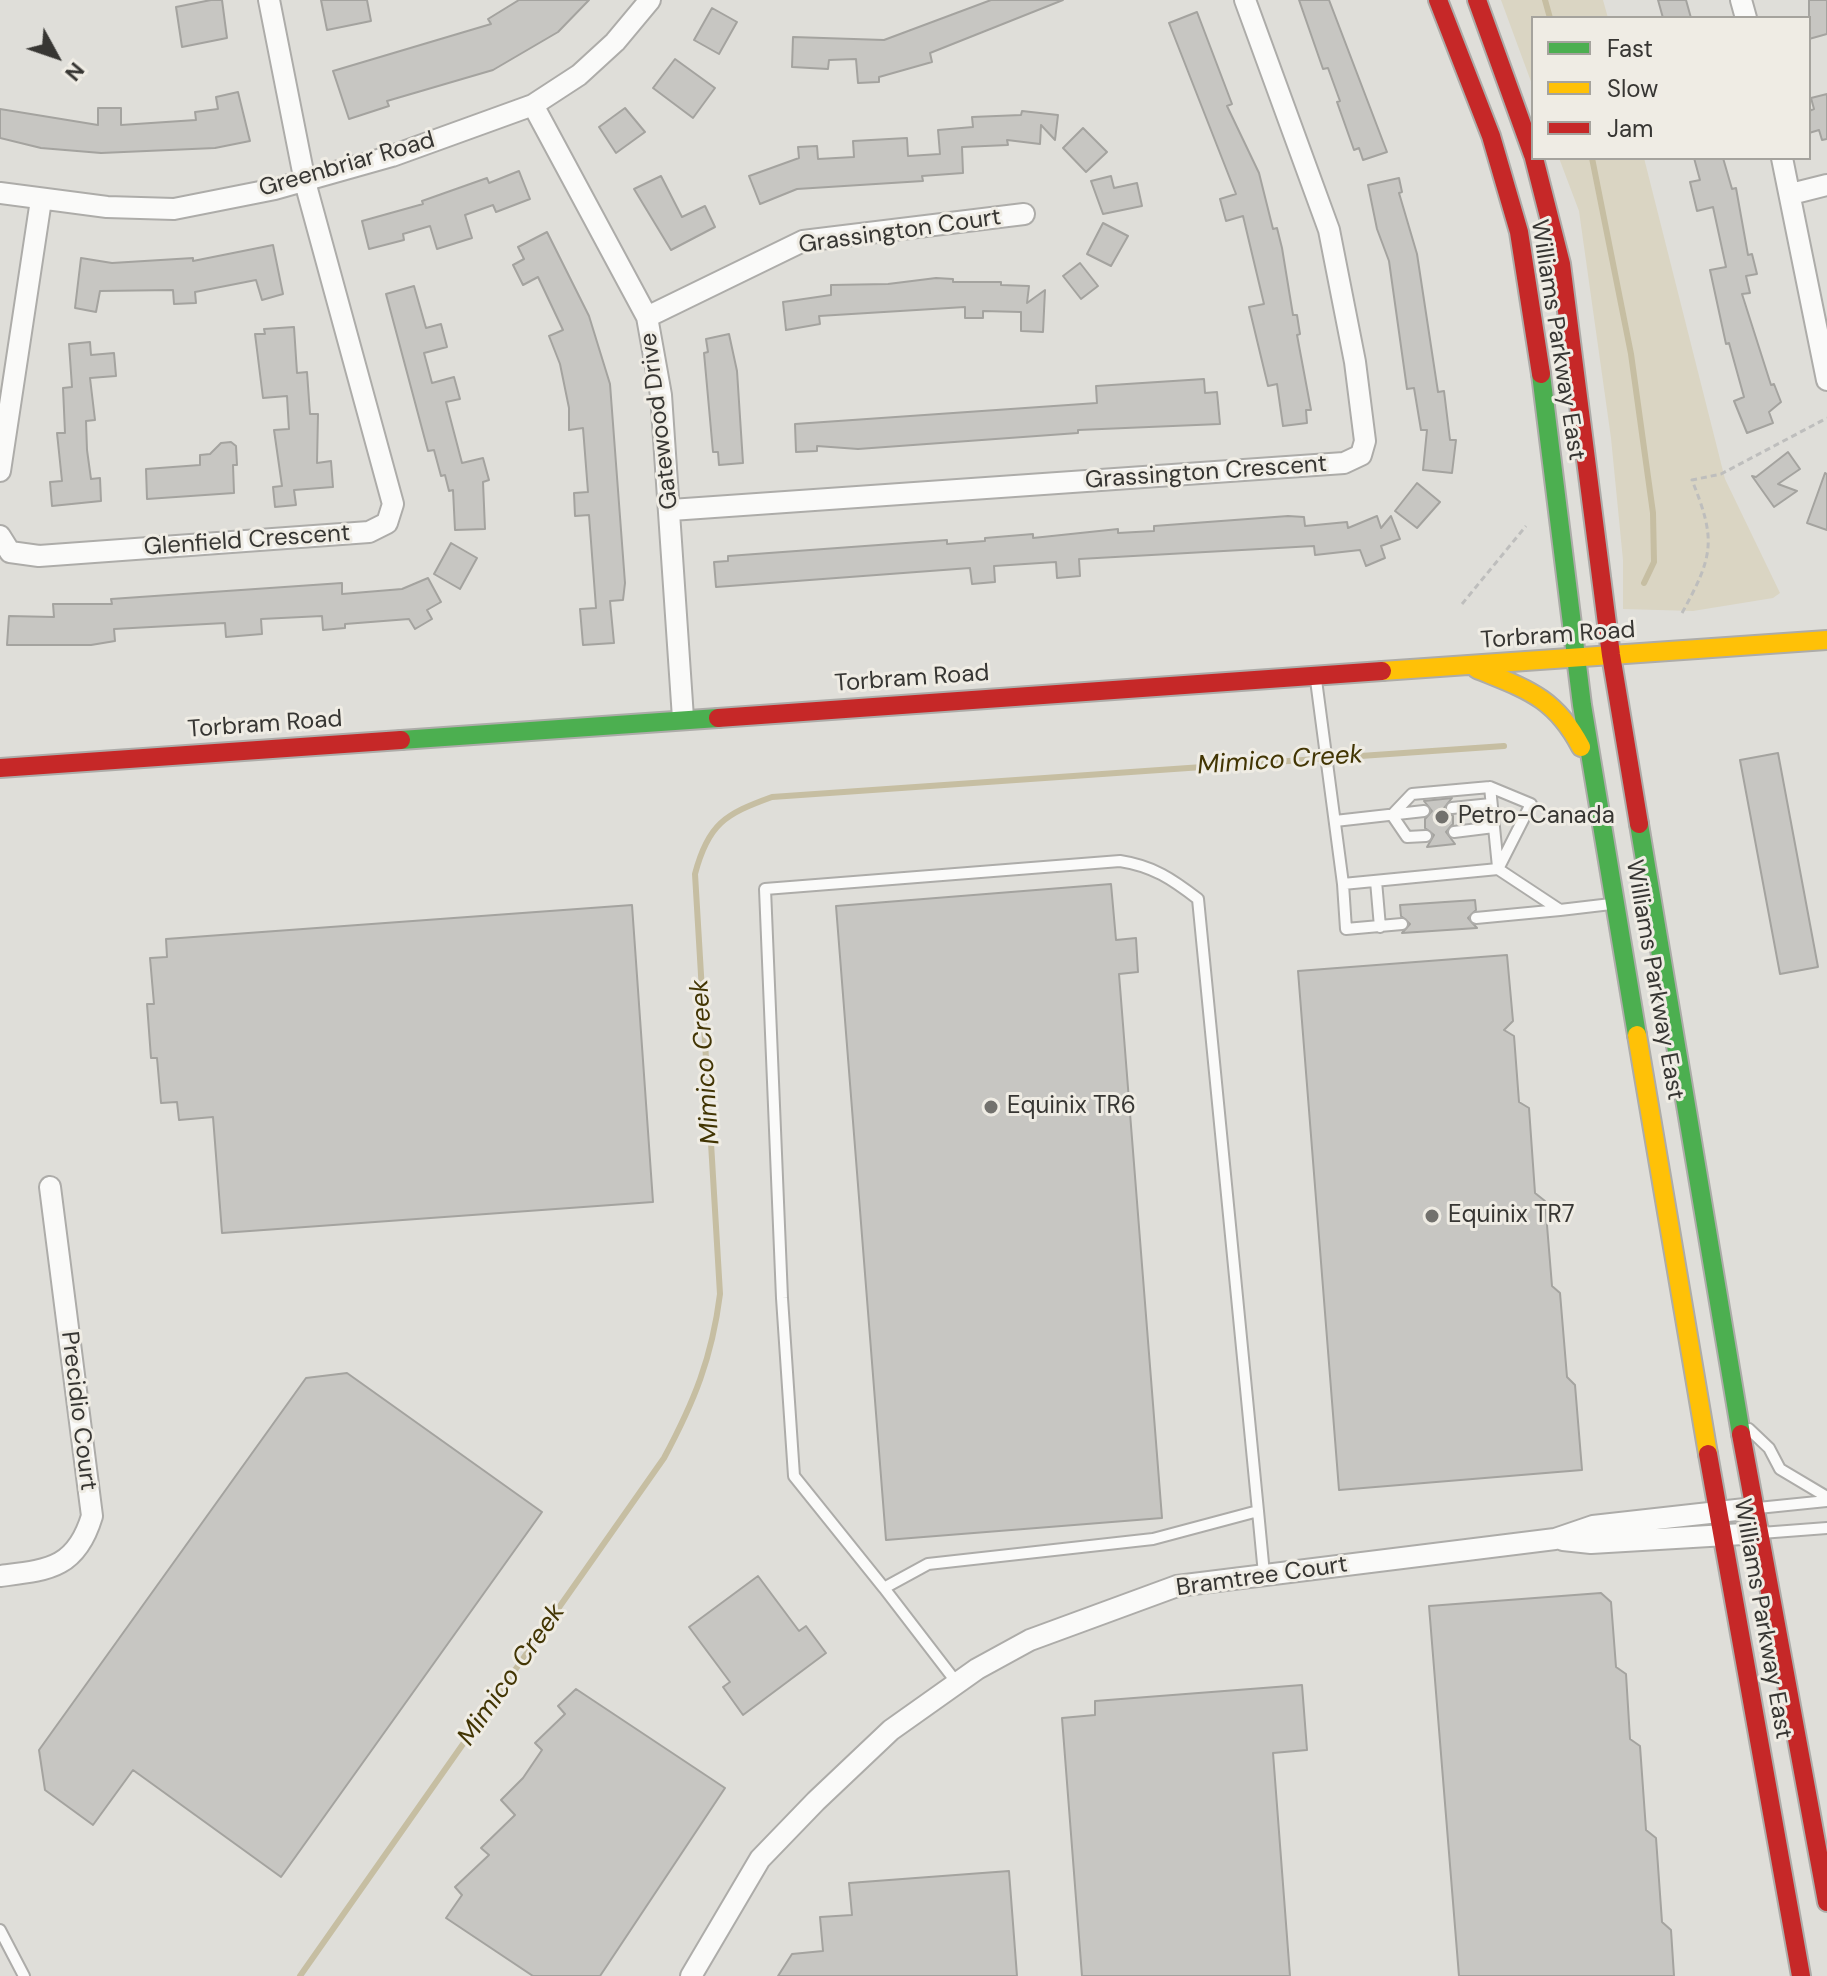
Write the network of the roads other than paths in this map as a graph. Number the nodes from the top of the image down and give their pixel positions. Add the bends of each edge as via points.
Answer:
1 (269, 0) edge
2 (650, 0) edge
3 (1245, 0) edge
4 (1438, 0) edge
5 (1477, 0) edge
6 (533, 105) junction
7 (1531, 148) edge
8 (1535, 160) edge
9 (1782, 160) edge
10 (305, 182) junction
11 (1827, 185) edge
12 (0, 193) edge
13 (1791, 194) junction
14 (41, 200) junction
15 (1024, 214) dead end
16 (647, 317) junction
17 (1827, 380) edge
18 (0, 471) edge
19 (671, 510) junction
20 (0, 536) edge
21 (1827, 640) edge
22 (1611, 655) junction
23 (1578, 659) junction
24 (1472, 666) junction
25 (1315, 676) junction
26 (683, 718) junction
27 (0, 768) edge
28 (1594, 773) junction
29 (1490, 787) junction
30 (1491, 804) junction
31 (1452, 808) dead end
32 (1424, 811) dead end
33 (1392, 815) junction
34 (1335, 821) junction
35 (1494, 827) junction
36 (1454, 832) dead end
37 (1426, 836) dead end
38 (1498, 869) junction
39 (1376, 881) junction
40 (1343, 884) junction
41 (1617, 903) junction
42 (1560, 910) junction
43 (1476, 918) dead end
44 (1402, 924) dead end
45 (1380, 927) junction
46 (50, 1187) dead end
47 (1738, 1418) junction
48 (1827, 1499) edge
49 (1754, 1508) junction
50 (1258, 1511) junction
51 (1719, 1511) junction
52 (1827, 1528) edge
53 (1760, 1533) junction
54 (1721, 1534) junction
55 (1555, 1539) junction
56 (1264, 1574) junction
57 (0, 1576) edge
58 (884, 1588) junction
59 (957, 1683) junction
60 (1827, 1902) edge
61 (0, 1930) edge
62 (24, 1976) edge
63 (691, 1976) edge
64 (1801, 1976) edge

1 - 10 street
2 - 6 street, Greenbriar Road via 579,75
3 - 19 street, Grassington Crescent via 1329,230 1355,362 1365,441 1361,455 1344,463
4 - 23 main road, Williams Parkway East via 1491,136 1519,232
5 - 7 main road, Williams Parkway East
6 - 10 street, Greenbriar Road
6 - 16 street, Gatewood Drive
8 - 22 main road, Williams Parkway East via 1561,264
9 - 13 street
10 - 14 street, Greenbriar Road via 174,209
10 - 20 street, Glenfield Crescent via 393,504 387,523 369,532 39,556 10,552
11 - 13 street
12 - 14 street, Greenbriar Road
13 - 17 street
14 - 18 street
15 - 16 street, Grassington Court via 803,241
16 - 19 street, Gatewood Drive via 661,395
19 - 26 street, Gatewood Drive
21 - 22 main road, Torbram Road
22 - 23 main road, Torbram Road
22 - 47 main road, Williams Parkway East
23 - 24 main road, Torbram Road
23 - 28 main road, Williams Parkway East
24 - 25 main road, Torbram Road
24 - 28 main road via 1556,705
25 - 26 main road, Torbram Road
25 - 34 lane
26 - 27 main road, Torbram Road
28 - 41 main road, Williams Parkway East
29 - 30 lane
29 - 33 lane via 1412,794
29 - 38 lane via 1531,804
30 - 31 lane
30 - 35 lane
32 - 33 lane
33 - 34 lane
33 - 37 lane via 1407,837
34 - 40 lane
35 - 36 lane
35 - 38 lane
38 - 39 lane
38 - 42 lane
39 - 40 lane
39 - 45 lane
40 - 45 lane via 1346,929
41 - 42 lane
41 - 51 main road, Williams Parkway East
42 - 43 lane
44 - 45 lane
46 - 57 street, Precidio Court via 92,1516 86,1535 60,1565
47 - 48 lane via 1769,1448 1780,1469
47 - 49 main road, Williams Parkway East
48 - 49 lane
49 - 51 street, Bramtree Court
49 - 53 main road, Williams Parkway East
50 - 56 lane
50 - 58 lane via 1153,1539 928,1564
50 - 58 lane via 1198,899 1146,865 1120,861 765,889 794,1476
51 - 54 main road, Williams Parkway East
51 - 55 street, Bramtree Court via 1593,1526
52 - 53 lane
53 - 54 street, Bramtree Court
53 - 60 main road, Williams Parkway East
54 - 55 street, Bramtree Court via 1591,1543
54 - 64 main road, Williams Parkway East
55 - 56 street, Bramtree Court
56 - 59 street, Bramtree Court via 1177,1586 1076,1620
58 - 59 lane
59 - 63 street, Bramtree Court via 891,1730 760,1859
61 - 62 lane

